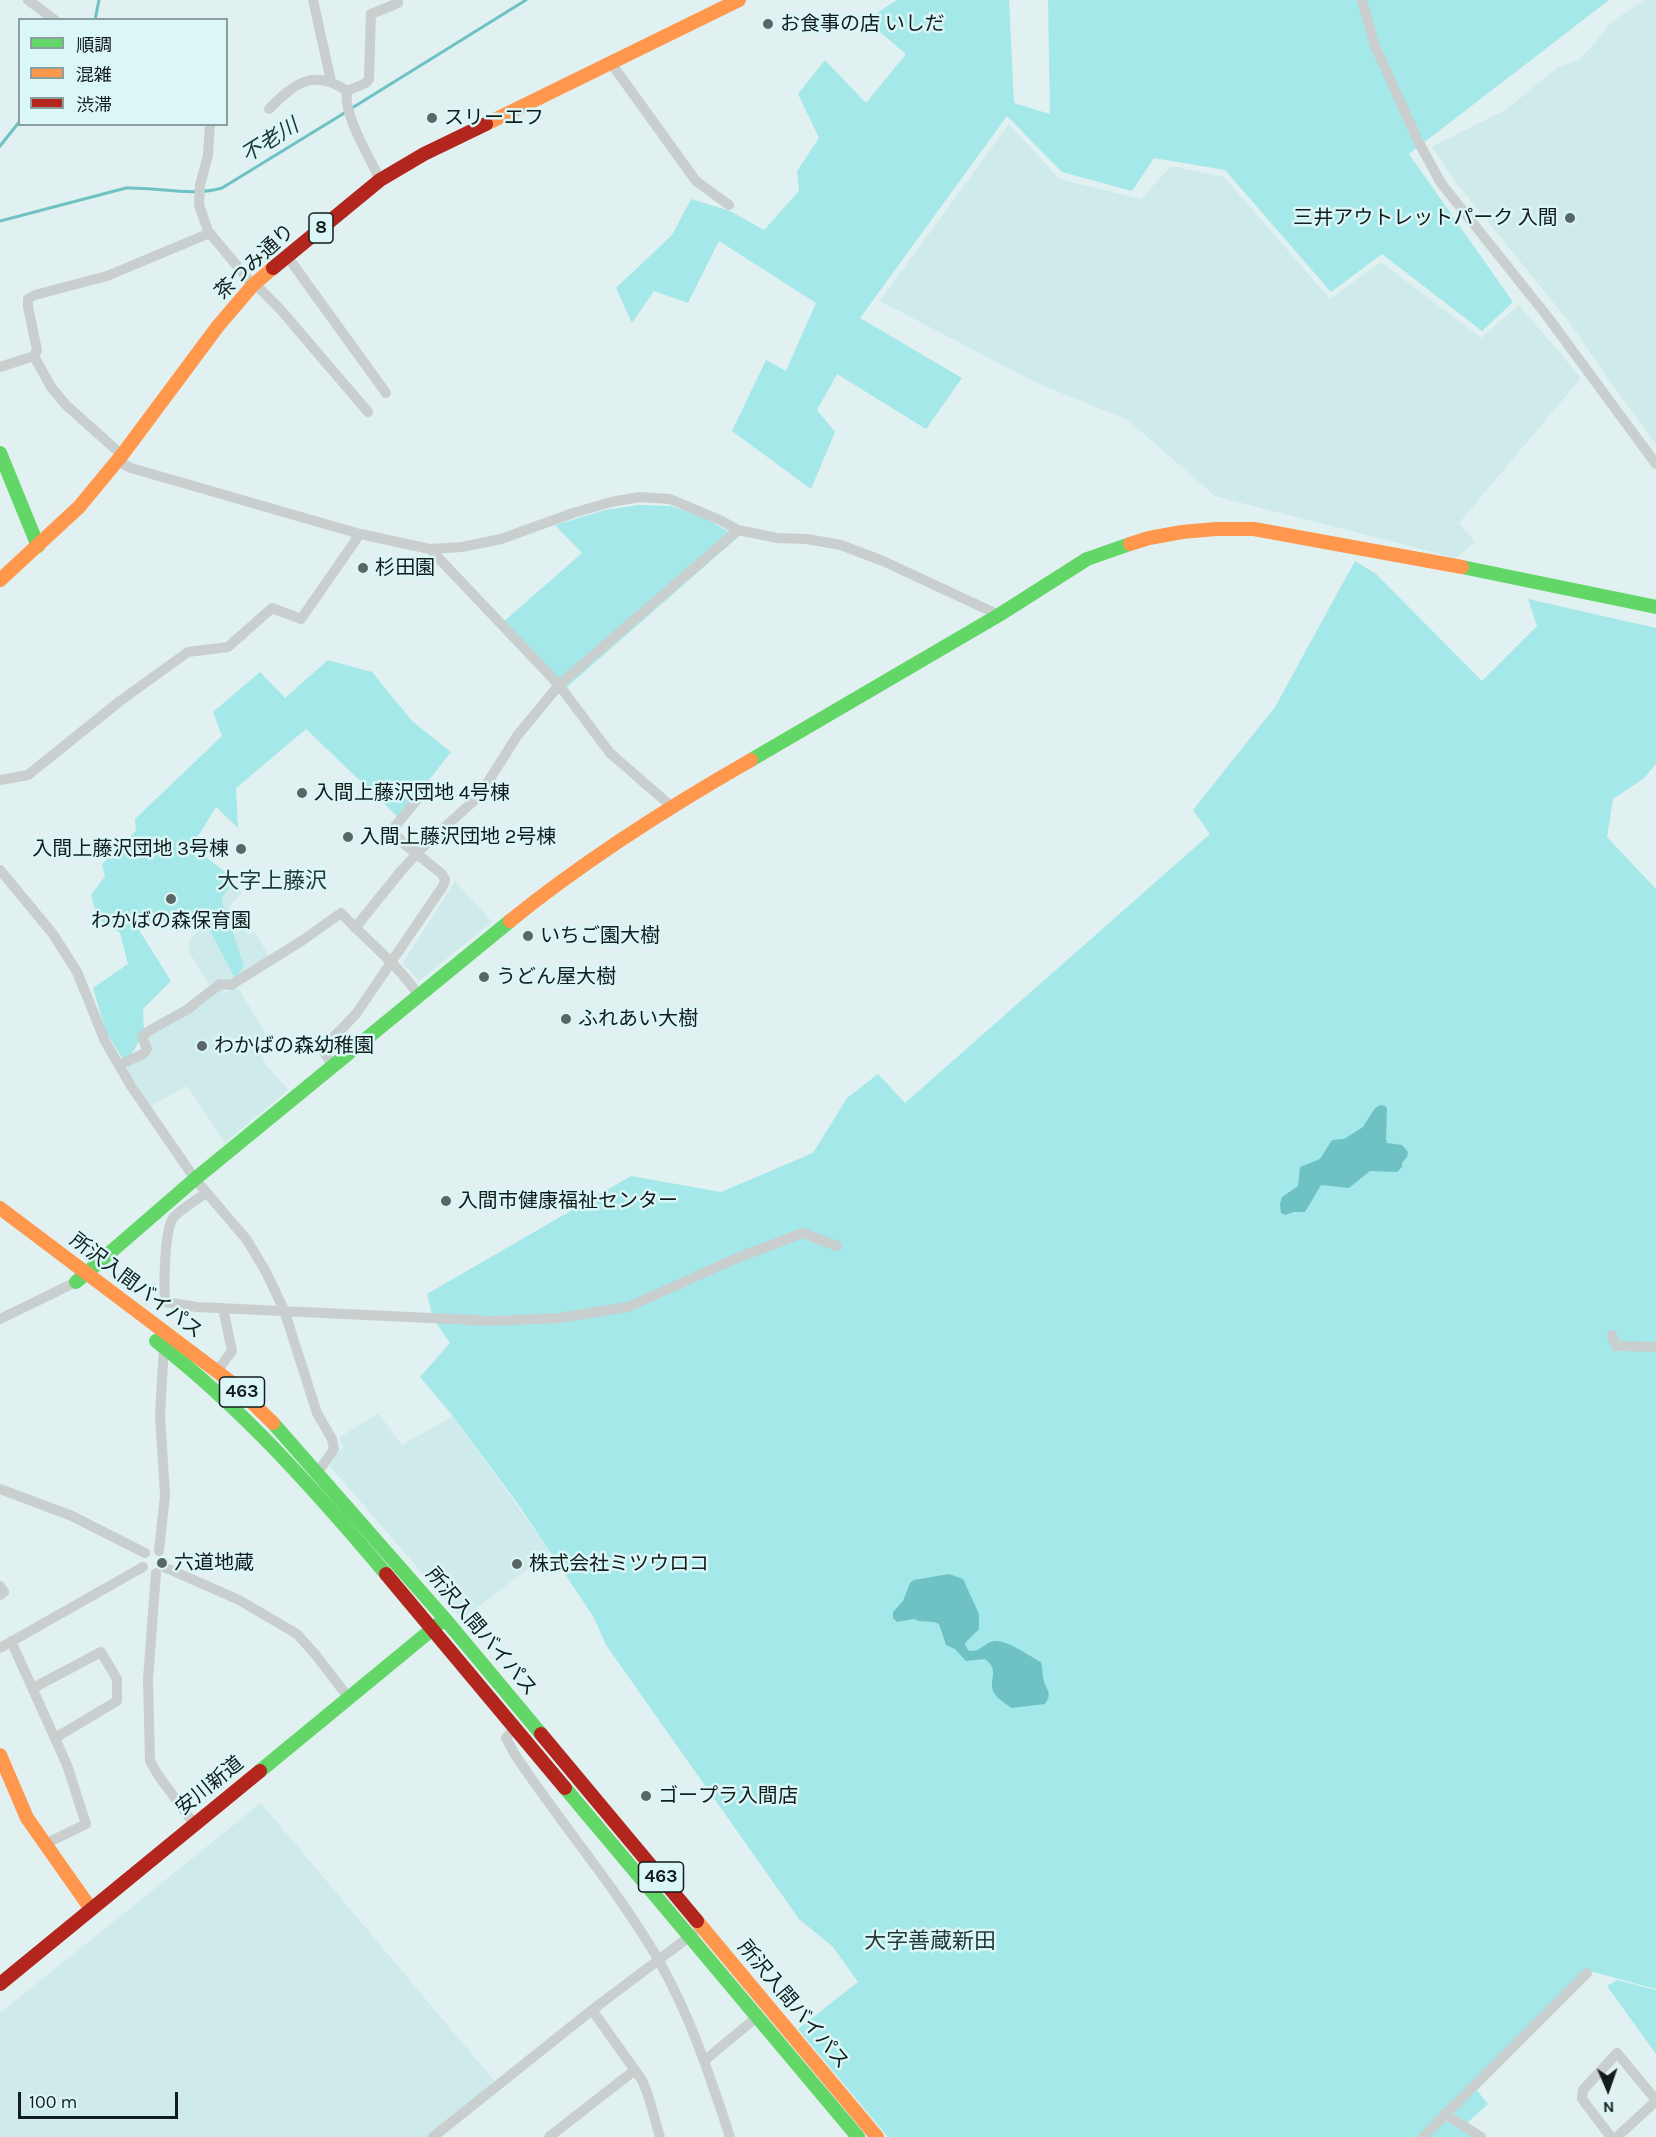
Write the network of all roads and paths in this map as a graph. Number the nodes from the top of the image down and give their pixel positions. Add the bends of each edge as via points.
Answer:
1 (28, 0) edge
2 (313, 0) edge
3 (739, 0) edge
4 (1362, 0) edge
5 (398, 3) dead end
6 (52, 18) edge
7 (611, 63) junction
8 (331, 81) junction
9 (347, 91) junction
10 (269, 109) dead end
11 (210, 126) edge
12 (380, 180) junction
13 (729, 205) dead end
14 (210, 233) junction
15 (287, 256) junction
16 (253, 285) junction
17 (34, 356) junction
18 (0, 368) edge
19 (386, 393) dead end
20 (368, 412) dead end
21 (0, 453) edge
22 (119, 458) junction
23 (1656, 464) edge
24 (738, 530) junction
25 (360, 534) junction
26 (38, 546) junction
27 (430, 549) junction
28 (0, 580) edge
29 (1656, 607) edge
30 (999, 615) junction
31 (559, 685) junction
32 (0, 780) edge
33 (429, 785) dead end
34 (671, 806) junction
35 (417, 853) junction
36 (0, 870) edge
37 (355, 928) junction
38 (392, 961) junction
39 (419, 996) junction
40 (119, 1065) junction
41 (333, 1066) junction
42 (195, 1179) junction
43 (206, 1193) junction
44 (0, 1208) edge
45 (0, 1224) edge
46 (837, 1246) dead end
47 (81, 1278) junction
48 (223, 1308) junction
49 (284, 1310) junction
50 (0, 1319) edge
51 (1612, 1335) dead end
52 (164, 1347) junction
53 (1656, 1347) edge
54 (217, 1371) junction
55 (318, 1472) junction
56 (0, 1489) edge
57 (159, 1551) junction
58 (145, 1553) junction
59 (143, 1567) junction
60 (160, 1570) junction
61 (0, 1586) edge
62 (0, 1595) edge
63 (445, 1619) junction
64 (431, 1630) junction
65 (11, 1641) junction
66 (0, 1648) edge
67 (33, 1688) junction
68 (348, 1697) junction
69 (514, 1729) junction
70 (55, 1738) junction
71 (0, 1755) edge
72 (194, 1824) junction
73 (45, 1844) junction
74 (91, 1909) junction
75 (702, 1926) junction
76 (689, 1937) junction
77 (658, 1960) junction
78 (1587, 1973) dead end
79 (0, 1984) edge
80 (592, 2010) junction
81 (757, 2017) junction
82 (704, 2061) junction
83 (635, 2070) junction
84 (1656, 2100) edge
85 (1445, 2114) junction
86 (657, 2136) edge
87 (433, 2137) edge
88 (549, 2137) edge
89 (730, 2137) edge
90 (858, 2137) edge
91 (877, 2137) edge
92 (1423, 2137) edge
93 (1481, 2137) edge
94 (1611, 2137) edge
95 (1617, 2137) edge

1 - 6 street
2 - 8 street
3 - 7 main road, 茶つみ通り / 8
4 - 23 street via 1375,46 1441,183 1547,316
5 - 9 street via 371,14 369,79
7 - 12 main road, 茶つみ通り / 8 via 424,154
7 - 13 street via 696,181
8 - 9 street
8 - 10 street via 306,81 290,89
9 - 12 street via 349,112
11 - 14 street via 199,205
12 - 15 main road, 茶つみ通り / 8
14 - 16 street
14 - 17 street via 107,276 31,296 27,303 37,350
15 - 16 main road, 茶つみ通り / 8
15 - 19 street
16 - 20 street via 280,309
16 - 22 main road, 茶つみ通り / 8
17 - 18 street
17 - 22 street via 51,387
21 - 26 main road
22 - 25 street via 131,468
22 - 26 main road, 茶つみ通り / 8 via 79,507
24 - 27 street via 670,499 640,498 573,513 501,539
24 - 30 street via 841,545
24 - 31 street
25 - 27 street
25 - 32 street via 301,619 272,608 228,646 188,652 28,775
26 - 28 main road, 茶つみ通り / 8
27 - 31 street
29 - 30 main road via 1305,538 1254,529 1216,529 1149,538 1087,559
30 - 34 main road
31 - 34 street via 610,753
31 - 35 street via 517,735 479,796
33 - 35 street via 392,830
34 - 39 main road via 545,893
35 - 37 street
35 - 38 street via 445,880
36 - 40 street via 53,934 77,972
37 - 38 street
37 - 40 street via 341,913 231,985 220,984 188,1009 147,1032 142,1038 147,1049 143,1054
38 - 39 street
38 - 41 street via 356,1014 322,1049
39 - 41 main road
40 - 42 street
41 - 42 main road
42 - 43 street
42 - 47 main road
43 - 48 street via 173,1218 164,1277 165,1302
43 - 49 street via 247,1240
44 - 47 main road, 所沢入間バイパス / 463
45 - 47 main road, 所沢入間バイパス / 463
46 - 49 street via 803,1233 628,1307 559,1317 493,1321
47 - 50 street
47 - 52 main road, 所沢入間バイパス / 463
47 - 54 main road, 所沢入間バイパス / 463
48 - 49 street
48 - 54 street via 232,1351
49 - 55 street via 317,1413 332,1439 334,1449
51 - 53 street via 1616,1346
52 - 57 street via 160,1415 165,1495
52 - 64 main road, 所沢入間バイパス / 463 via 269,1441
54 - 55 main road, 所沢入間バイパス / 463
55 - 63 main road, 所沢入間バイパス / 463
56 - 58 street via 72,1516
57 - 58 street
57 - 60 street via 164,1556
58 - 59 street
59 - 60 street via 149,1572
59 - 65 street
60 - 68 street via 239,1600 297,1634
60 - 72 street via 148,1679 150,1761
61 - 62 street via 4,1592
63 - 64 main road, 安川新道
63 - 75 main road, 所沢入間バイパス / 463
64 - 68 main road, 安川新道
64 - 69 main road, 所沢入間バイパス / 463
65 - 66 street
65 - 67 street
67 - 70 street
67 - 70 street via 101,1652 117,1679 117,1701
68 - 72 main road, 安川新道
69 - 76 main road, 所沢入間バイパス / 463
69 - 77 street via 506,1738 514,1753
70 - 73 street via 86,1824
71 - 73 main road via 21,1807
72 - 74 main road, 安川新道
73 - 74 main road
74 - 79 main road, 安川新道
75 - 76 street
75 - 91 main road, 所沢入間バイパス / 463
76 - 77 street
76 - 81 main road, 所沢入間バイパス / 463
77 - 80 street
77 - 82 street
78 - 85 street
80 - 83 street
80 - 87 street
81 - 82 street
81 - 90 main road, 所沢入間バイパス / 463
82 - 89 street
83 - 86 street via 648,2095
83 - 88 street
84 - 94 street via 1617,2053 1583,2090 1582,2099
84 - 95 street
85 - 92 street
85 - 93 street

